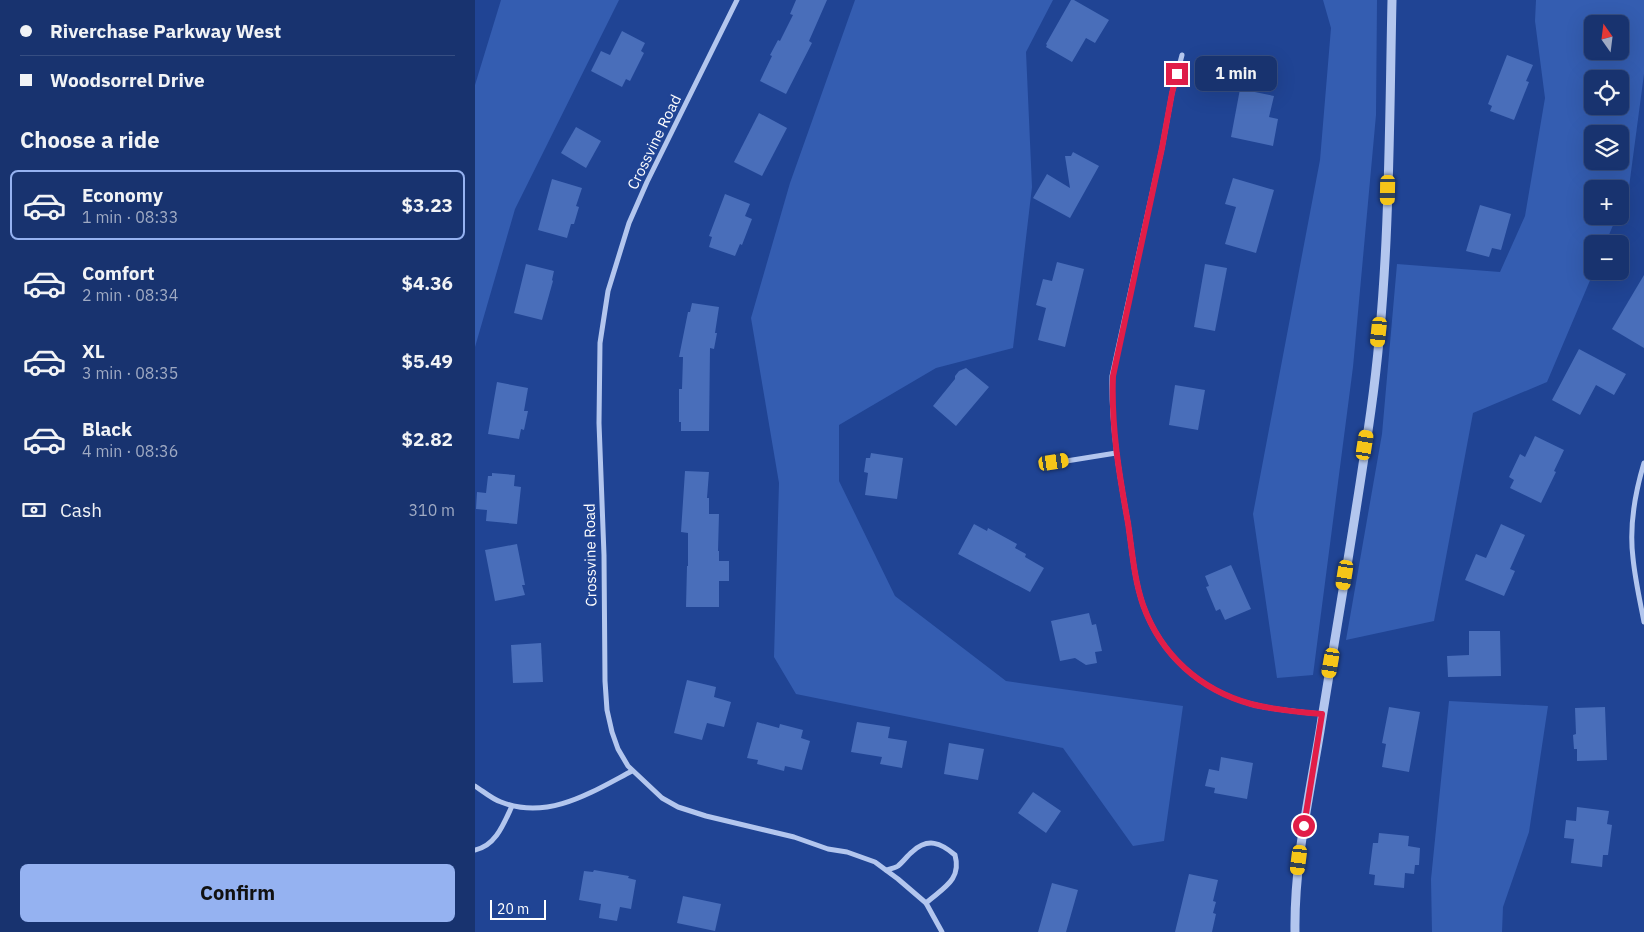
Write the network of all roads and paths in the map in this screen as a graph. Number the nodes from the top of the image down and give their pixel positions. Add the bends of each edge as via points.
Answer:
1 (737, 0) edge
2 (1391, 0) edge
3 (1182, 55) dead end
4 (1116, 453) junction
5 (1054, 462) dead end
6 (1644, 463) edge
7 (1644, 622) edge
8 (1322, 714) junction
9 (632, 770) junction
10 (475, 786) edge
11 (512, 806) junction
12 (475, 850) edge
13 (886, 870) junction
14 (926, 903) junction
15 (942, 932) edge
16 (1295, 932) edge

1 - 9 street, Crossvine Road via 629,223 608,291 600,343 599,423 607,710 619,749
2 - 8 street via 1386,258 1371,408
3 - 4 street via 1113,376
4 - 5 street
4 - 8 street via 1137,582 1143,605 1167,650 1177,662 1211,688 1237,700
6 - 7 street via 1634,504 1632,530 1633,558
8 - 16 street via 1297,874
9 - 11 street via 565,803 546,808
9 - 13 street, Crossvine Road via 662,798 678,807 847,852 875,862
10 - 11 street via 499,802
11 - 12 street via 493,841
13 - 14 street, Crossvine Road
13 - 14 street via 897,867 923,844 943,845 955,855 958,869 950,882
14 - 15 street, Crossvine Road

